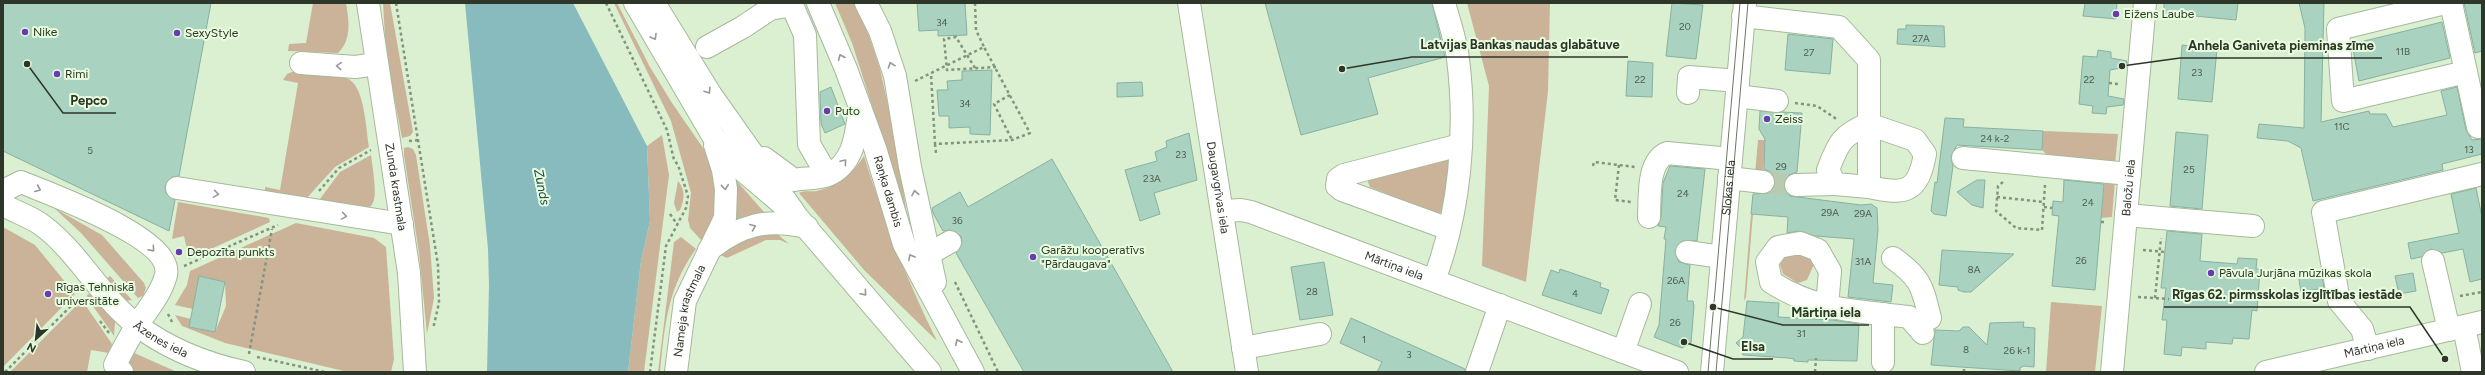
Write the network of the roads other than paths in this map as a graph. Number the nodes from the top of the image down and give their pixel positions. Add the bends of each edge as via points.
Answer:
1 (368, 3) edge
2 (635, 3) edge
3 (654, 3) edge
4 (818, 3) edge
5 (866, 3) edge
6 (1189, 3) edge
7 (1444, 3) edge
8 (2146, 3) edge
9 (2445, 3) edge
10 (2451, 3) edge
11 (1744, 10) edge
12 (707, 47) dead end
13 (301, 63) dead end
14 (377, 64) junction
15 (2466, 72) junction
16 (1738, 88) junction
17 (1688, 93) dead end
18 (1777, 101) road end
19 (860, 107) junction
20 (1868, 124) junction
21 (2482, 126) edge
22 (712, 136) junction
23 (1460, 145) junction
24 (750, 148) junction
25 (1963, 158) dead end
26 (1730, 169) junction
27 (2130, 174) junction
28 (2482, 174) edge
29 (827, 175) junction
30 (1763, 182) tunnel mouth
31 (1836, 184) junction
32 (1796, 185) tunnel mouth
33 (1869, 187) junction
34 (177, 188) dead end
35 (3, 192) edge
36 (3, 206) edge
37 (1222, 211) junction
38 (1649, 211) road end
39 (2126, 215) junction
40 (803, 223) junction
41 (402, 224) junction
42 (2253, 226) dead end
43 (1449, 229) junction
44 (950, 242) dead end
45 (707, 252) junction
46 (1687, 252) dead end
47 (927, 256) junction
48 (1722, 257) junction
49 (1893, 258) dead end
50 (2433, 260) dead end
51 (1434, 280) junction
52 (1640, 304) dead end
53 (1500, 305) junction
54 (1827, 307) dead end
55 (1883, 314) junction
56 (944, 315) junction
57 (137, 325) junction
58 (2465, 326) edge
59 (1320, 334) dead end
60 (1243, 348) junction
61 (2368, 348) junction
62 (1624, 352) junction
63 (1882, 362) dead end
64 (246, 364) edge
65 (2475, 364) edge
66 (1643, 366) edge
67 (122, 372) edge
68 (415, 372) edge
69 (676, 372) edge
70 (930, 372) edge
71 (973, 372) edge
72 (1247, 372) edge
73 (1477, 372) edge
74 (1677, 372) edge
75 (1712, 372) edge
76 (2112, 372) edge
77 (2266, 372) edge

1 - 14 street, Zunda krastmala
2 -> 22 street
3 -> 24 street via 711,95
19 -> 4 street, Raņķa dambis
47 -> 5 street via 895,76 880,31
6 - 37 street, Daugavgrīvas iela
7 - 23 street via 1458,58
8 - 27 street, Baložu iela
9 - 15 street via 2338,29 2343,101
10 - 15 street
11 - 16 street, Slokas iela
11 - 20 street via 1839,28 1869,60
12 - 29 street via 770,9 792,5 805,35 809,144
14 -> 13 street via 355,66
14 - 41 street, Zunda krastmala
15 - 21 street via 2478,127
16 - 17 street via 1690,77
16 - 18 street
16 - 26 street, Slokas iela
29 -> 19 street via 839,168 850,155 855,141
56 -> 19 street, Raņķa dambis via 904,244 876,148
20 - 31 street via 1848,133 1834,152 1828,170
20 - 33 street
20 - 33 street via 1915,140 1925,154 1922,174 1911,188 1892,192
22 - 40 street via 740,168
22 -> 45 street, Nameja krastmala via 723,170 726,204 719,233
23 - 43 street via 1456,194
23 - 43 street via 1344,175 1338,179 1337,186
24 - 29 street via 794,180
24 - 40 street
25 - 27 street
26 - 30 street
26 - 38 street via 1667,153 1660,156 1654,169
26 - 48 street, Slokas iela
27 - 39 street, Baložu iela
28 - 61 street via 2323,212 2340,301 2362,329
31 - 32 street
31 - 33 street
34 -> 41 street
35 -> 57 street via 21,182 96,214 141,237 164,263 166,274 161,290
36 - 57 street, Āzenes iela via 39,223 65,247 95,283
37 - 51 street, Mārtiņa iela via 1251,212
37 - 60 street, Daugavgrīvas iela
39 - 42 street
39 - 76 street, Baložu iela
45 -> 40 street, Nameja krastmala via 723,238 759,224
40 -> 70 street
41 - 68 street, Zunda krastmala via 409,273
43 - 51 street
44 - 47 street
45 - 69 street, Nameja krastmala via 685,301
46 - 48 street
47 - 56 street
48 - 75 street, Slokas iela
49 - 55 street via 1911,271 1917,279 1926,326 1909,317
50 - 58 street
51 - 53 street, Mārtiņa iela
52 - 62 street
53 - 62 street, Mārtiņa iela
53 - 73 street
54 - 55 street
55 - 63 street
71 -> 56 street, Raņķa dambis
57 - 64 street, Āzenes iela via 163,342 203,360
57 - 67 street via 115,365
58 - 61 street, Mārtiņa iela
58 - 65 street
59 - 60 street
60 - 72 street, Daugavgrīvas iela
61 - 77 street, Mārtiņa iela
62 - 66 street, Mārtiņa iela
66 - 74 street, Mārtiņa iela

